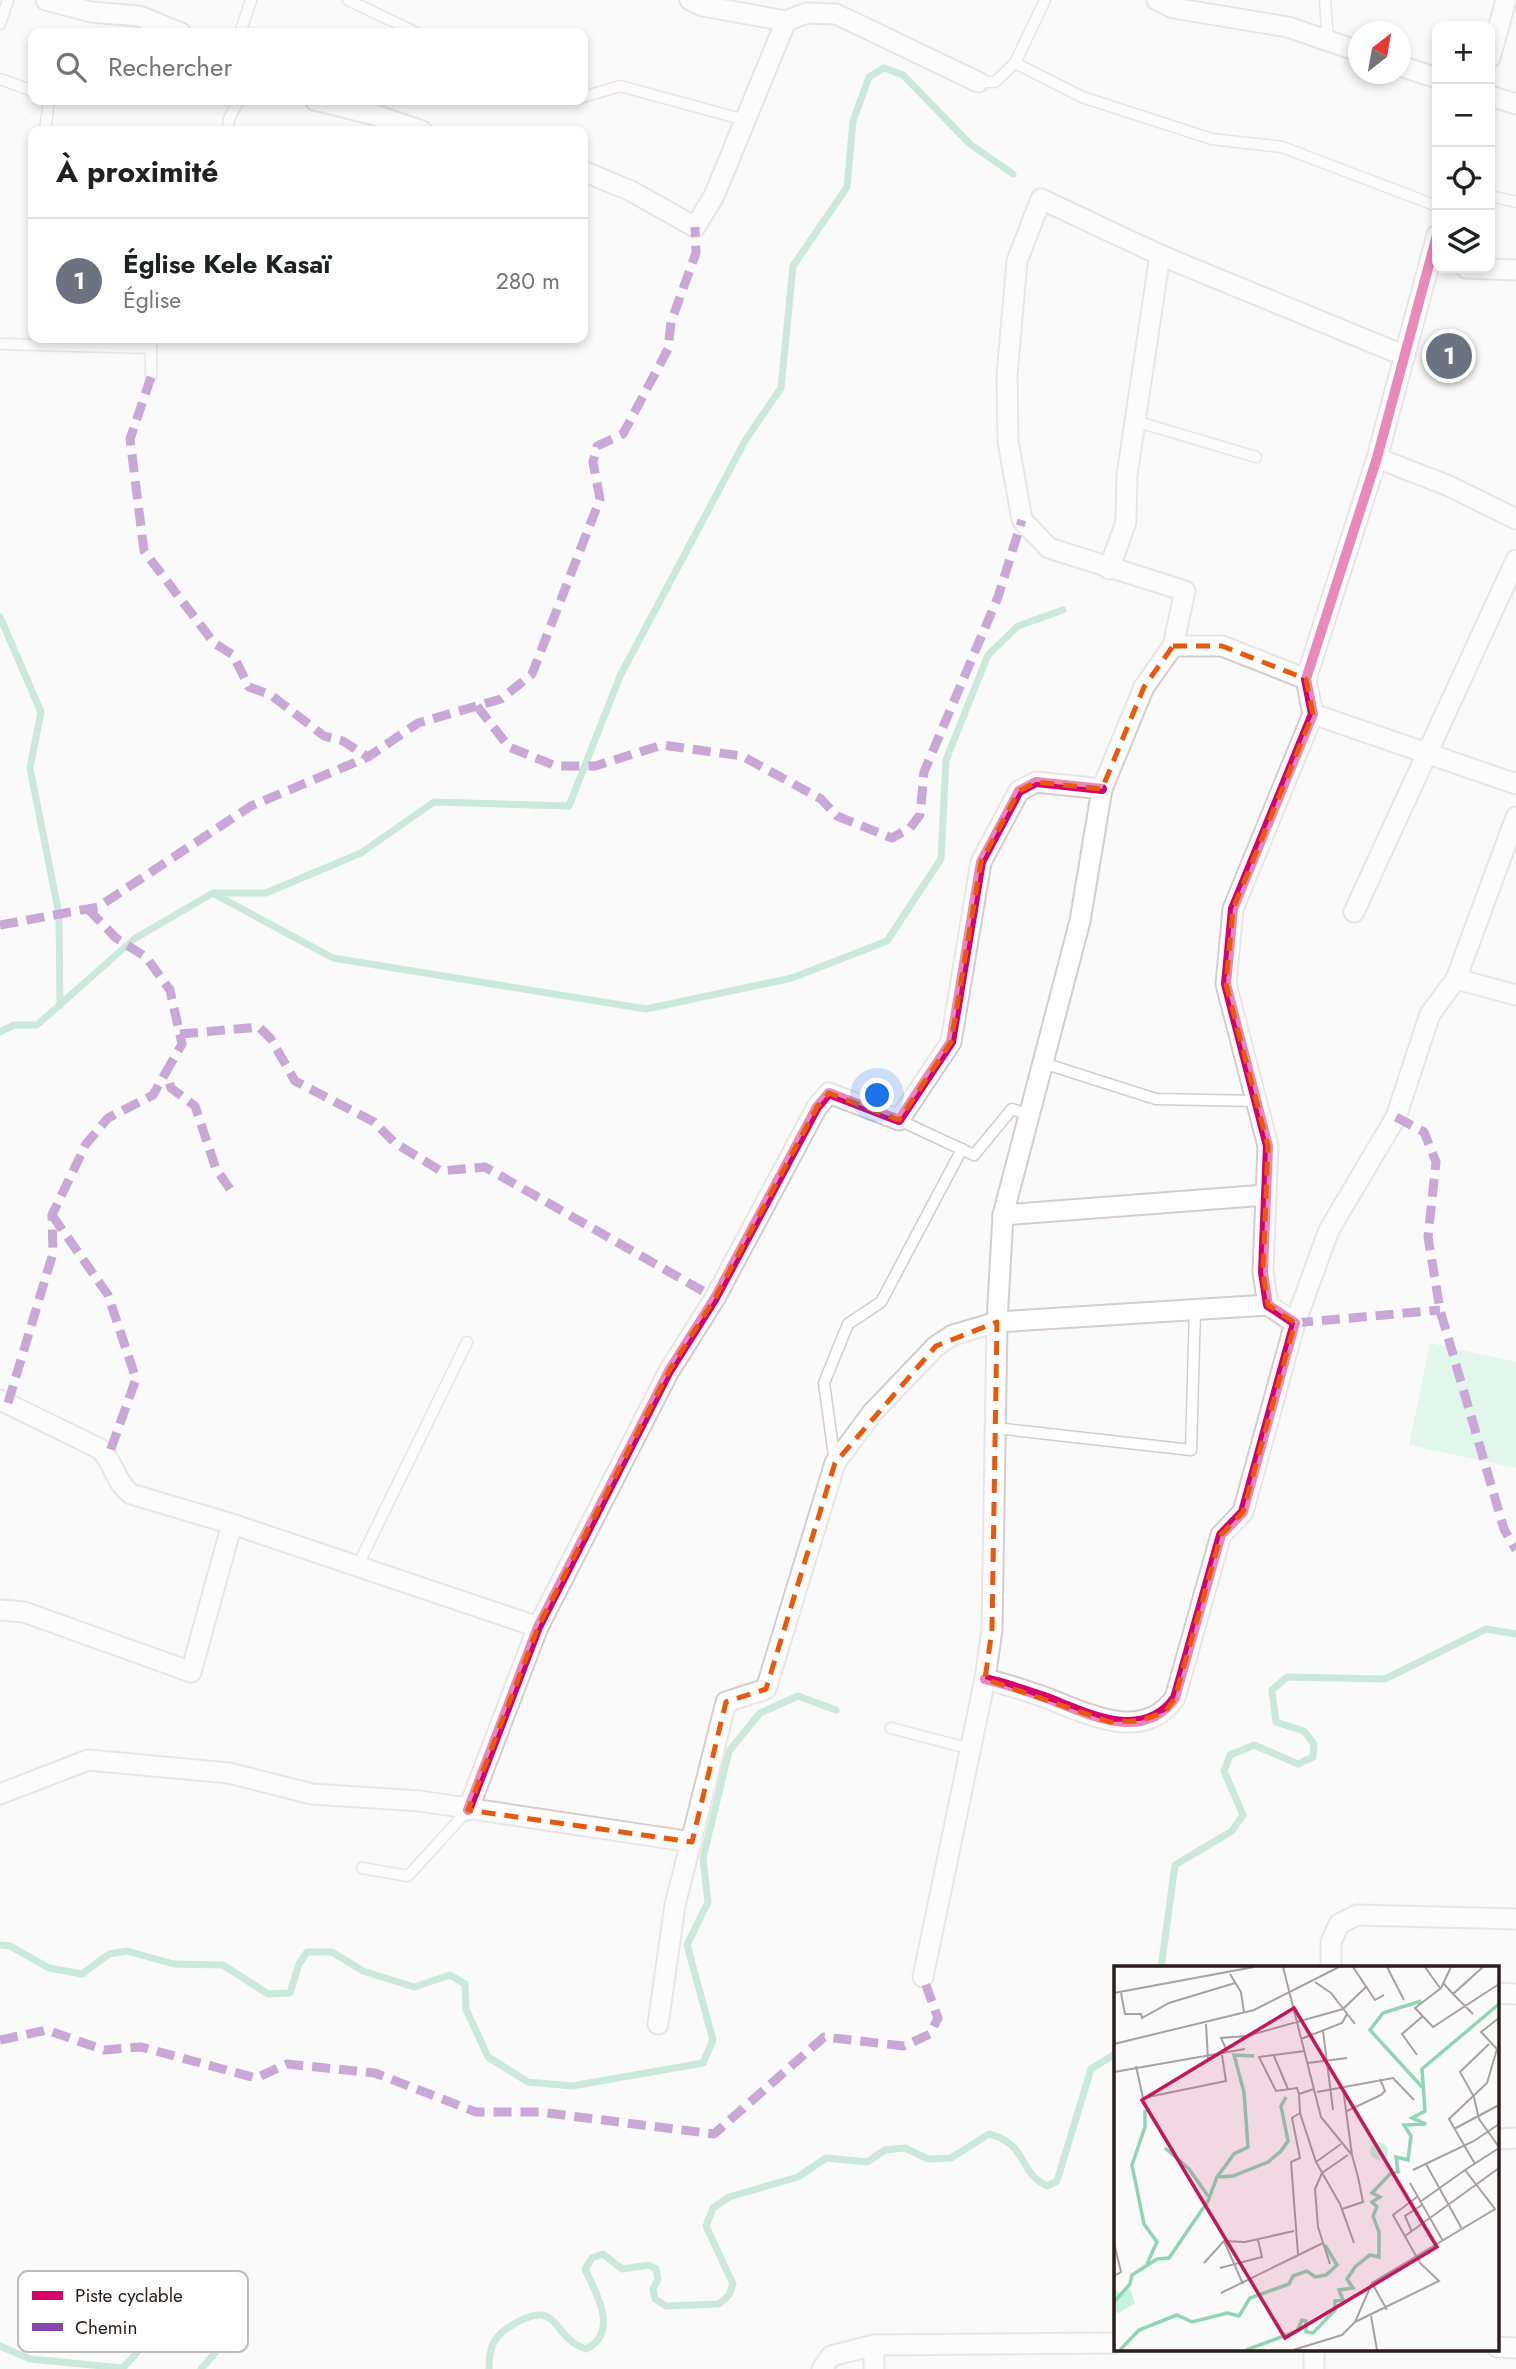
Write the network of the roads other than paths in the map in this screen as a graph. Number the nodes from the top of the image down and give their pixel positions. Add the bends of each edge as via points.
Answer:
1 (8, 0) edge
2 (46, 0) edge
3 (251, 0) edge
4 (348, 0) edge
5 (690, 0) edge
6 (1045, 0) edge
7 (1157, 0) edge
8 (1325, 0) edge
9 (1506, 0) edge
10 (840, 7) edge
11 (786, 21) junction
12 (0, 24) edge
13 (169, 28) edge
14 (242, 28) edge
15 (407, 28) edge
16 (1495, 40) edge
17 (1328, 41) junction
18 (1348, 47) edge
19 (1015, 63) junction
20 (1411, 69) edge
21 (1432, 76) edge
22 (0, 79) edge
23 (978, 82) joint
24 (28, 89) edge
25 (588, 96) edge
26 (1495, 98) edge
27 (1516, 104) edge
28 (48, 105) edge
29 (236, 105) edge
30 (335, 105) edge
31 (745, 120) junction
32 (46, 126) edge
33 (228, 126) edge
34 (408, 126) edge
35 (588, 173) edge
36 (1495, 197) edge
37 (1516, 202) edge
38 (1432, 204) edge
39 (1160, 255) junction
40 (1432, 264) edge
41 (1495, 269) edge
42 (1516, 270) edge
43 (151, 343) edge
44 (0, 345) edge
45 (1405, 356) junction
46 (151, 377) dead end
47 (1135, 421) junction
48 (1256, 457) dead end
49 (1377, 458) junction
50 (1516, 519) edge
51 (1516, 560) edge
52 (1109, 569) junction
53 (1173, 646) junction
54 (1306, 679) junction
55 (1313, 714) junction
56 (1429, 753) junction
57 (1516, 784) edge
58 (1102, 789) junction
59 (1516, 817) edge
60 (1354, 912) dead end
61 (1456, 979) junction
62 (1516, 995) edge
63 (1043, 1063) junction
64 (1256, 1101) junction
65 (1029, 1115) junction
66 (898, 1119) junction
67 (962, 1149) junction
68 (1266, 1195) junction
69 (1003, 1215) junction
70 (1268, 1305) junction
71 (1195, 1309) junction
72 (997, 1322) junction
73 (1296, 1323) junction
74 (467, 1342) dead end
75 (0, 1401) edge
76 (995, 1428) junction
77 (835, 1463) junction
78 (232, 1524) junction
79 (357, 1568) junction
80 (0, 1610) edge
81 (538, 1627) junction
82 (985, 1679) junction
83 (891, 1728) dead end
84 (971, 1749) junction
85 (0, 1794) edge
86 (468, 1810) junction
87 (692, 1842) junction
88 (362, 1868) dead end
89 (1516, 1919) edge
90 (1331, 1966) edge
91 (923, 1977) dead end
92 (1498, 1993) edge
93 (1516, 1994) edge
94 (658, 2024) dead end
95 (1516, 2138) edge
96 (1498, 2139) edge
97 (1114, 2343) edge
98 (874, 2344) junction
99 (1498, 2347) edge
100 (1516, 2348) edge
101 (822, 2369) edge
102 (874, 2369) edge

1 - 12 lane
2 - 13 street via 91,12 139,16
3 - 14 lane
4 - 15 lane
5 - 11 street
6 - 19 lane
7 - 17 street via 1172,8 1288,27
8 - 17 lane
9 - 16 street
10 - 11 street
10 - 23 street
11 - 31 street
17 - 18 street
19 - 23 lane via 995,82
19 - 38 lane via 1082,97 1212,139 1282,147
20 - 21 street
22 - 24 lane
25 - 31 lane via 620,86
26 - 27 street
28 - 32 lane
29 - 33 lane
30 - 34 street
31 - 35 street via 714,196 695,227
36 - 37 lane
39 - 45 street
39 - 47 street
39 - 52 street via 1041,199 1017,261 1007,375 1008,428 1022,520 1049,548
40 - 45 street
41 - 42 street
43 - 44 lane
43 - 46 lane
45 - 49 street
47 - 48 lane
47 - 52 street via 1126,522
49 - 50 street
49 - 54 street
51 - 56 street
52 - 53 street via 1185,591
53 - 54 street via 1222,646
53 - 58 street via 1144,687
54 - 55 street
55 - 56 street
55 - 64 street via 1233,909 1226,984
56 - 57 street
56 - 60 street
58 - 63 street via 1080,921
58 - 66 street via 1036,782 1019,791 981,862 950,1041
59 - 61 street
61 - 62 street
61 - 73 street via 1430,1014 1396,1117 1329,1230
63 - 64 lane via 1156,1100
63 - 65 street
64 - 68 street via 1268,1146
65 - 67 lane via 1012,1109 974,1154
65 - 69 street
66 - 67 lane
66 - 81 street via 829,1093 817,1107 715,1298 669,1371
67 - 77 lane via 881,1303 848,1324 824,1383
68 - 69 street
68 - 70 street via 1263,1272
69 - 72 street
70 - 71 street
70 - 73 street
71 - 72 street
71 - 76 lane via 1191,1450
72 - 76 street
72 - 77 street via 953,1335 936,1346 872,1413
73 - 82 street via 1243,1512 1221,1535 1175,1698 1165,1712 1140,1721 1110,1722
74 - 79 lane
75 - 78 street via 100,1449 122,1488 131,1494
76 - 82 street via 992,1630
77 - 87 street via 766,1689 726,1702
78 - 79 street
78 - 80 street via 191,1672 24,1612
79 - 81 street
81 - 86 street
82 - 84 street
83 - 84 lane
84 - 91 street
85 - 86 street via 88,1760 229,1773 312,1794 420,1801
86 - 87 street
86 - 88 lane via 408,1876
87 - 94 street via 675,1905
89 - 90 street via 1357,1915 1339,1924 1331,1942
92 - 93 street
95 - 96 street
97 - 98 street
98 - 101 street via 831,2356
98 - 102 street
99 - 100 street

